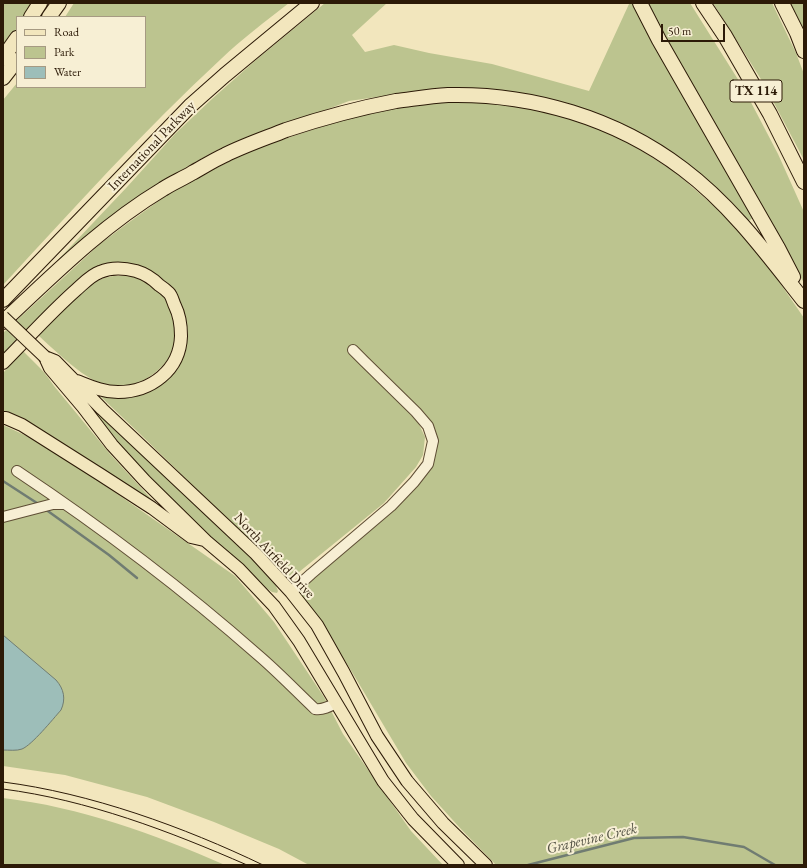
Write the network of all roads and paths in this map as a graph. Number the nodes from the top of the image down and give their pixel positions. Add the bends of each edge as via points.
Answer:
1 (40, 3) edge
2 (59, 3) edge
3 (312, 3) edge
4 (640, 3) edge
5 (703, 3) edge
6 (782, 3) edge
7 (32, 16) edge
8 (50, 16) edge
9 (16, 39) edge
10 (804, 51) edge
11 (3, 58) edge
12 (16, 61) edge
13 (3, 78) edge
14 (804, 182) edge
15 (804, 298) edge
16 (3, 300) edge
17 (804, 301) edge
18 (3, 317) edge
19 (3, 322) edge
20 (353, 350) dead end
21 (45, 356) junction
22 (3, 363) edge
23 (74, 380) junction
24 (3, 418) edge
25 (17, 471) dead end
26 (66, 504) junction
27 (3, 517) edge
28 (206, 541) junction
29 (291, 592) junction
30 (274, 606) junction
31 (336, 703) junction
32 (458, 865) edge
33 (486, 865) edge

1 - 7 highway
2 - 8 highway
3 - 16 highway, International Parkway via 190,106
4 - 15 highway
5 - 14 highway, TX 114 via 770,114
6 - 10 highway
9 - 11 highway
12 - 13 highway
17 - 19 highway via 728,209 683,169 655,150 589,118 554,107 511,98 446,95 353,110 262,139 225,155 134,208 64,266
18 - 21 main road, North Airfield Drive, bridge
20 - 29 lane via 428,426 433,441 428,464 391,506
21 - 23 main road, North Airfield Drive
21 - 28 main road, North Airfield Drive via 50,368 112,446
22 - 23 main road via 61,304 100,272 116,268 129,269 151,278 169,293 181,324 180,345 177,356 163,376 135,390 118,392 100,390
23 - 29 main road, North Airfield Drive via 256,554
24 - 28 main road via 22,425 101,475 191,537
25 - 26 lane
26 - 27 lane via 53,504
26 - 31 lane via 195,601 316,709 320,710
28 - 30 main road, North Airfield Drive via 239,568
29 - 30 main road
29 - 33 main road, North Airfield Drive via 317,626 377,736 407,781 443,823
30 - 31 main road, North Airfield Drive
31 - 32 main road, North Airfield Drive via 383,781 413,819

